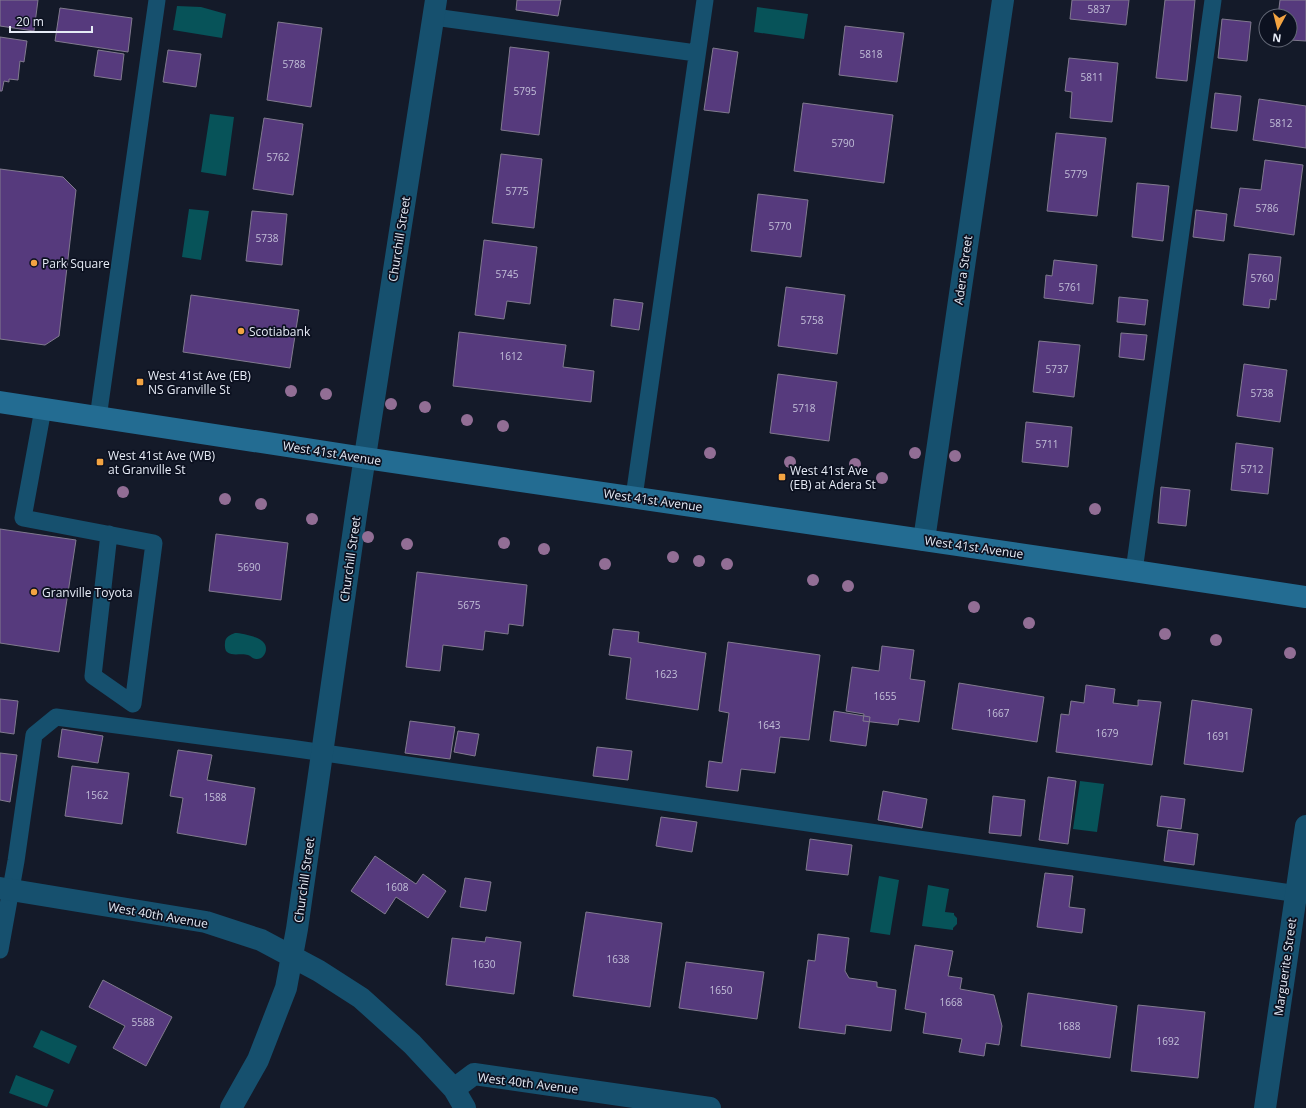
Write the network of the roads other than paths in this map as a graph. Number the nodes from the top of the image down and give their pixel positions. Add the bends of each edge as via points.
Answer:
1 (157, 0) edge
2 (705, 0) edge
3 (1003, 0) edge
4 (1214, 0) edge
5 (435, 9) edge
6 (696, 53) junction
7 (0, 402) edge
8 (43, 409) junction
9 (98, 418) junction
10 (365, 458) junction
11 (634, 497) junction
12 (108, 534) junction
13 (924, 540) junction
14 (1134, 571) junction
15 (1306, 597) edge
16 (322, 753) junction
17 (1306, 826) edge
18 (5, 888) edge
19 (1301, 894) edge
20 (0, 950) edge
21 (292, 956) junction
22 (454, 1089) junction
23 (230, 1108) edge
24 (464, 1108) edge
25 (710, 1108) edge
26 (1264, 1108) edge

1 - 9 lane
2 - 6 lane
3 - 13 street, Adera Street
4 - 14 lane
5 - 6 lane
5 - 10 street, Churchill Street
6 - 11 lane
7 - 8 main road, West 41st Avenue
8 - 9 main road, West 41st Avenue
8 - 12 lane via 23,518
9 - 10 main road, West 41st Avenue
10 - 11 main road, West 41st Avenue
10 - 16 street, Churchill Street
11 - 13 main road, West 41st Avenue
12 - 12 lane via 154,543 133,704 94,676
13 - 14 main road, West 41st Avenue
14 - 15 main road, West 41st Avenue
16 - 18 lane via 56,717 34,735 16,861
16 - 19 lane
16 - 21 street, Churchill Street
17 - 19 street, Marguerite Street
18 - 20 lane
18 - 21 street, West 40th Avenue via 206,922 261,940
19 - 26 street, Marguerite Street
21 - 22 street, West 40th Avenue via 361,998 412,1044
21 - 23 street, Churchill Street via 286,988 258,1060
22 - 24 street
22 - 25 street, West 40th Avenue via 474,1074

